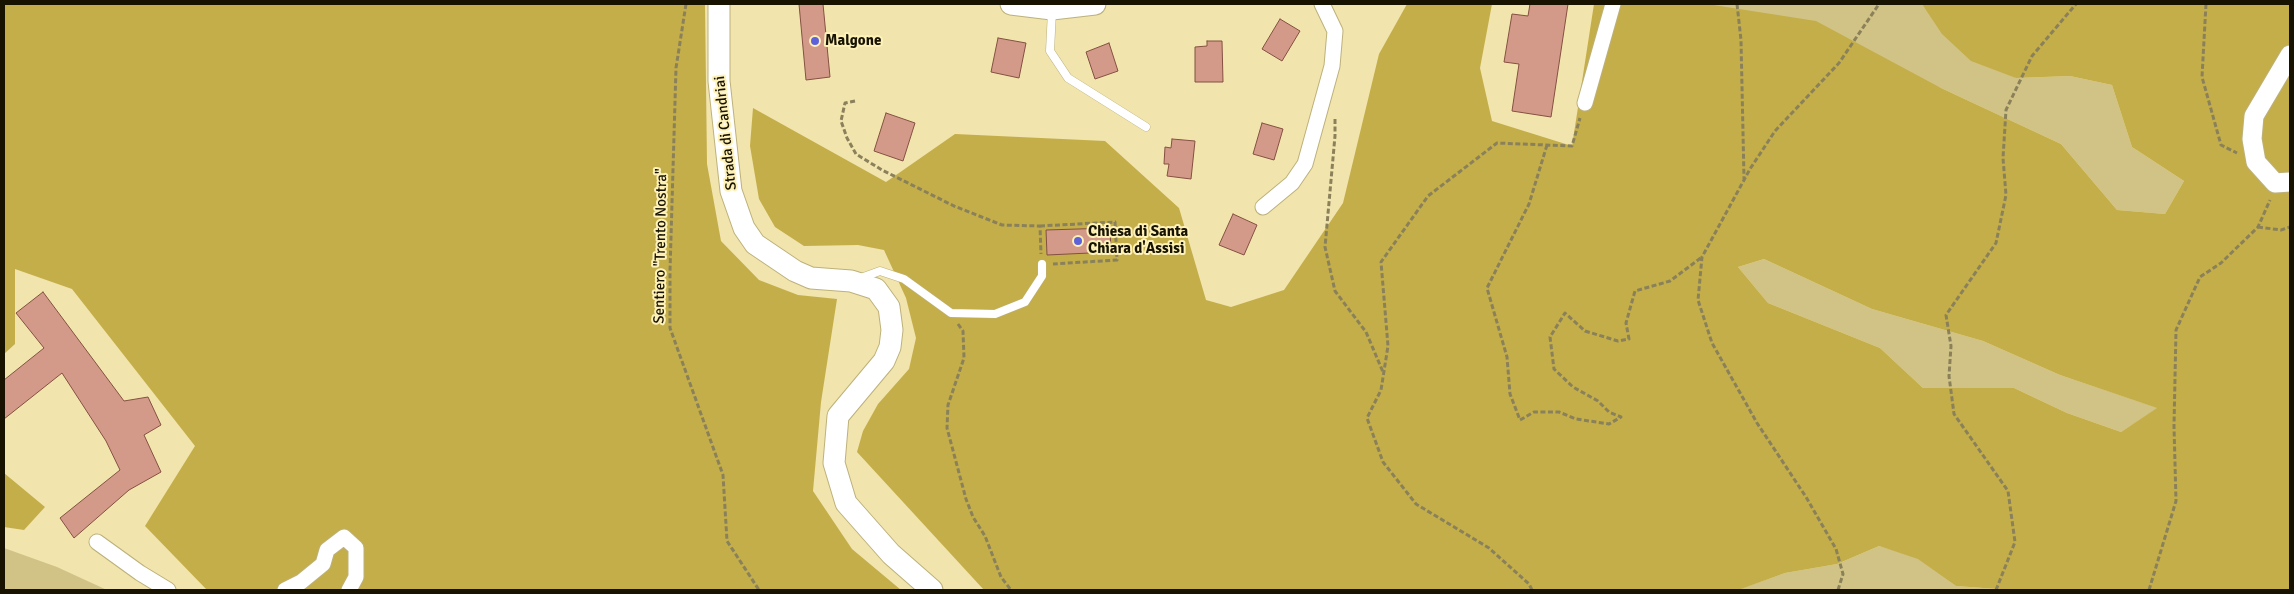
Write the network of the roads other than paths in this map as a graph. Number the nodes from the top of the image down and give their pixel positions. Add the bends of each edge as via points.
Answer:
1 (719, 4) edge
2 (1011, 4) edge
3 (1095, 4) edge
4 (1322, 4) edge
5 (1613, 4) edge
6 (1052, 9) junction
7 (2290, 55) edge
8 (1585, 102) road end
9 (1146, 127) dead end
10 (2282, 182) edge
11 (1263, 207) dead end
12 (1042, 264) road end
13 (851, 281) junction
14 (97, 542) dead end
15 (168, 590) edge
16 (285, 590) edge
17 (349, 590) edge
18 (932, 590) edge

1 - 13 main road, Strada di Candriai via 719,81 731,191 744,228 755,244 795,271 811,278
2 - 6 main road
3 - 6 main road
4 - 11 street via 1335,32 1332,66 1305,164 1292,182
5 - 8 street
6 - 9 lane via 1050,51 1068,78
7 - 10 street via 2254,116 2252,139 2256,162
12 - 13 lane via 1042,276 1025,302 995,314 951,313 904,279 880,271
13 - 18 main road, Strada di Candriai via 876,289 889,307 892,330 884,361 838,416 834,463 846,503 891,554
14 - 15 street
16 - 17 street via 323,564 327,550 344,537 356,548 356,577

